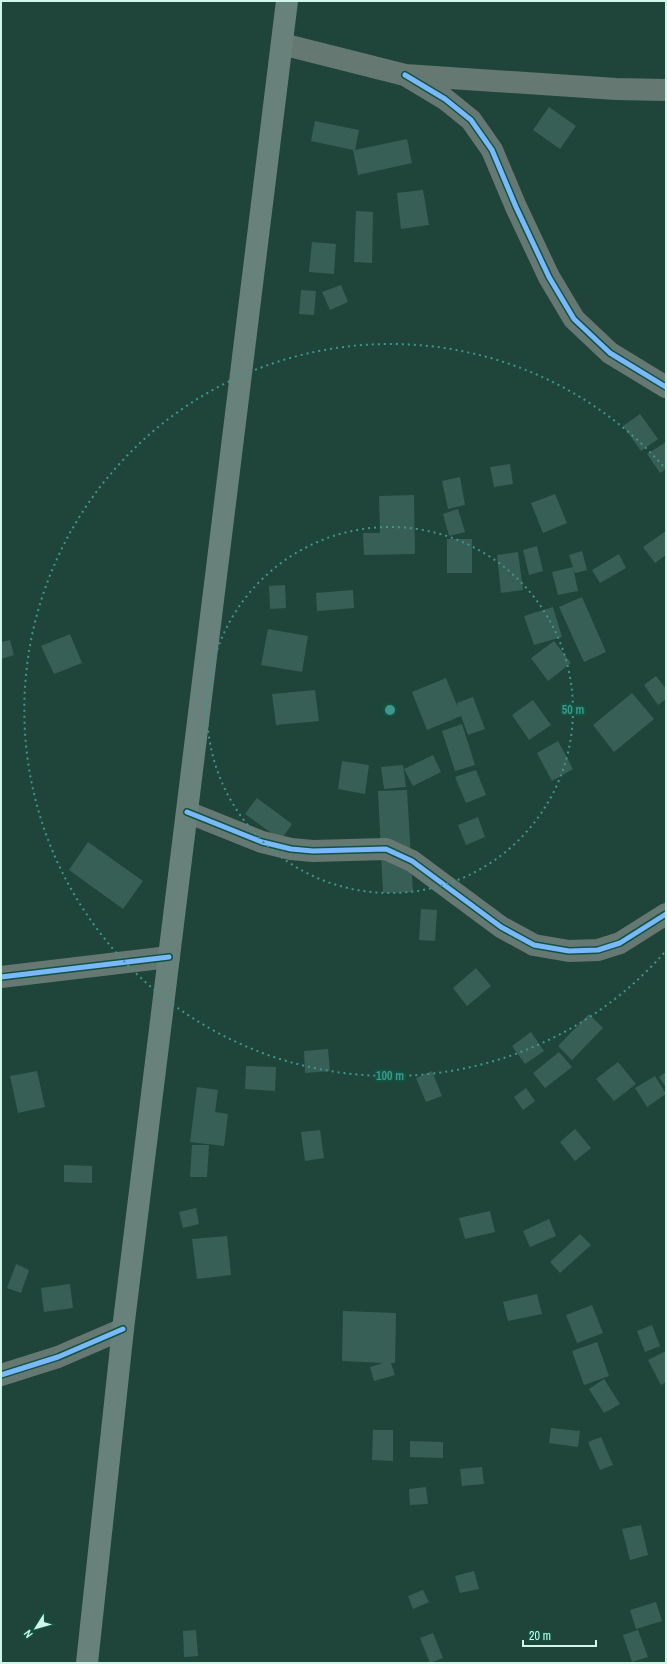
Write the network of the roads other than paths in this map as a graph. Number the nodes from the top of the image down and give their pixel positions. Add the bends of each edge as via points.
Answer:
1 (288, 1) edge
2 (282, 44) junction
3 (405, 75) junction
4 (666, 90) edge
5 (666, 387) edge
6 (187, 812) junction
7 (666, 914) edge
8 (169, 957) junction
9 (1, 977) edge
10 (123, 1329) junction
11 (1, 1376) edge
12 (87, 1663) edge

1 - 2 main road
2 - 3 street
2 - 6 main road
3 - 4 street
3 - 5 street via 445,99 471,120 492,150 549,277 574,319 610,353
6 - 7 street via 262,842 291,849 386,849 412,861 501,927 534,945 569,951 598,950 620,943
6 - 8 main road
8 - 9 street
8 - 10 main road
10 - 11 street via 58,1357
10 - 12 main road

